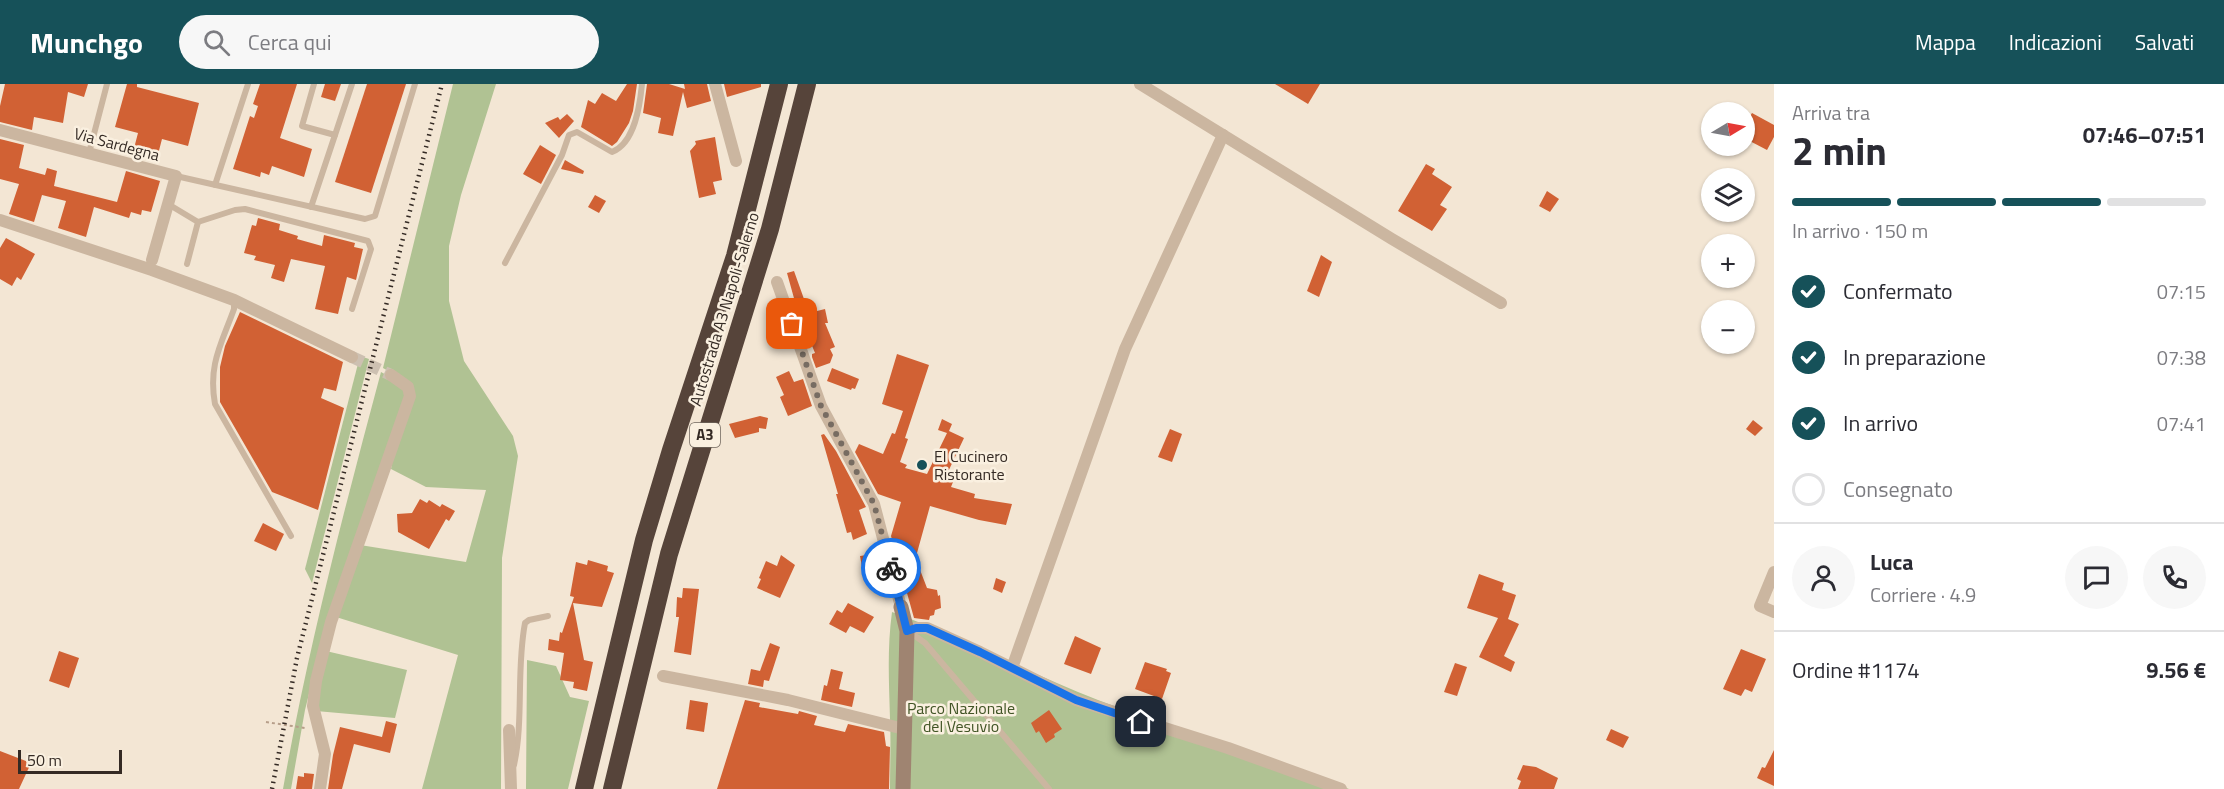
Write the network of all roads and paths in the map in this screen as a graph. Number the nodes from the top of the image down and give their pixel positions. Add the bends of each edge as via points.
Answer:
1 (107, 84) edge
2 (248, 84) edge
3 (314, 84) edge
4 (352, 84) edge
5 (415, 84) edge
6 (642, 84) edge
7 (714, 84) edge
8 (779, 84) edge
9 (807, 84) edge
10 (1140, 84) edge
11 (0, 130) edge
12 (335, 135) junction
13 (1223, 135) junction
14 (89, 153) junction
15 (736, 160) dead end
16 (176, 176) junction
17 (215, 185) junction
18 (168, 204) junction
19 (311, 207) junction
20 (0, 220) edge
21 (198, 222) junction
22 (152, 260) dead end
23 (505, 263) dead end
24 (187, 264) dead end
25 (777, 282) dead end
26 (234, 300) junction
27 (1501, 303) dead end
28 (352, 309) dead end
29 (352, 357) tunnel mouth
30 (391, 375) tunnel mouth
31 (291, 536) dead end
32 (1774, 572) edge
33 (901, 606) joint
34 (1774, 612) edge
35 (548, 616) dead end
36 (907, 631) junction
37 (1012, 668) junction
38 (663, 675) dead end
39 (266, 722) dead end
40 (305, 729) dead end
41 (904, 729) junction
42 (509, 730) dead end
43 (511, 786) edge
44 (320, 789) edge
45 (584, 789) edge
46 (612, 789) edge
47 (903, 789) edge
48 (1049, 789) edge
49 (1341, 789) edge

1 - 14 lane
2 - 17 lane
3 - 12 lane via 302,126
4 - 12 lane
5 - 19 lane via 375,216 366,219
6 - 23 lane via 632,131 618,150 612,152 576,132 569,135
7 - 15 street
8 - 45 highway, Autostrada A3 Napoli-Salerno / A3 via 735,256 644,540
9 - 46 highway, Autostrada A3 Napoli-Salerno / A3 via 770,229 669,554
10 - 13 street
11 - 14 street, Via Sardegna
12 - 19 lane
13 - 27 street
13 - 37 street via 1125,349
14 - 16 street, Via Sardegna
16 - 17 lane
16 - 18 street, Via Sardegna
17 - 19 lane
18 - 21 lane
18 - 22 street, Via Sardegna
20 - 26 street
21 - 24 lane
21 - 28 lane via 245,210 368,242 371,249
25 - 33 street via 821,406 874,504
26 - 29 street
26 - 31 lane via 213,367 215,404
30 - 44 street via 408,387 410,396 331,622 316,681 313,706 325,754
32 - 34 street via 1760,606
33 - 36 street
35 - 43 lane via 525,623 520,739
36 - 37 street via 927,628
36 - 41 street
36 - 48 lane via 925,643
37 - 49 street via 1076,700
38 - 41 street
39 - 40 path
41 - 47 street
42 - 43 street

